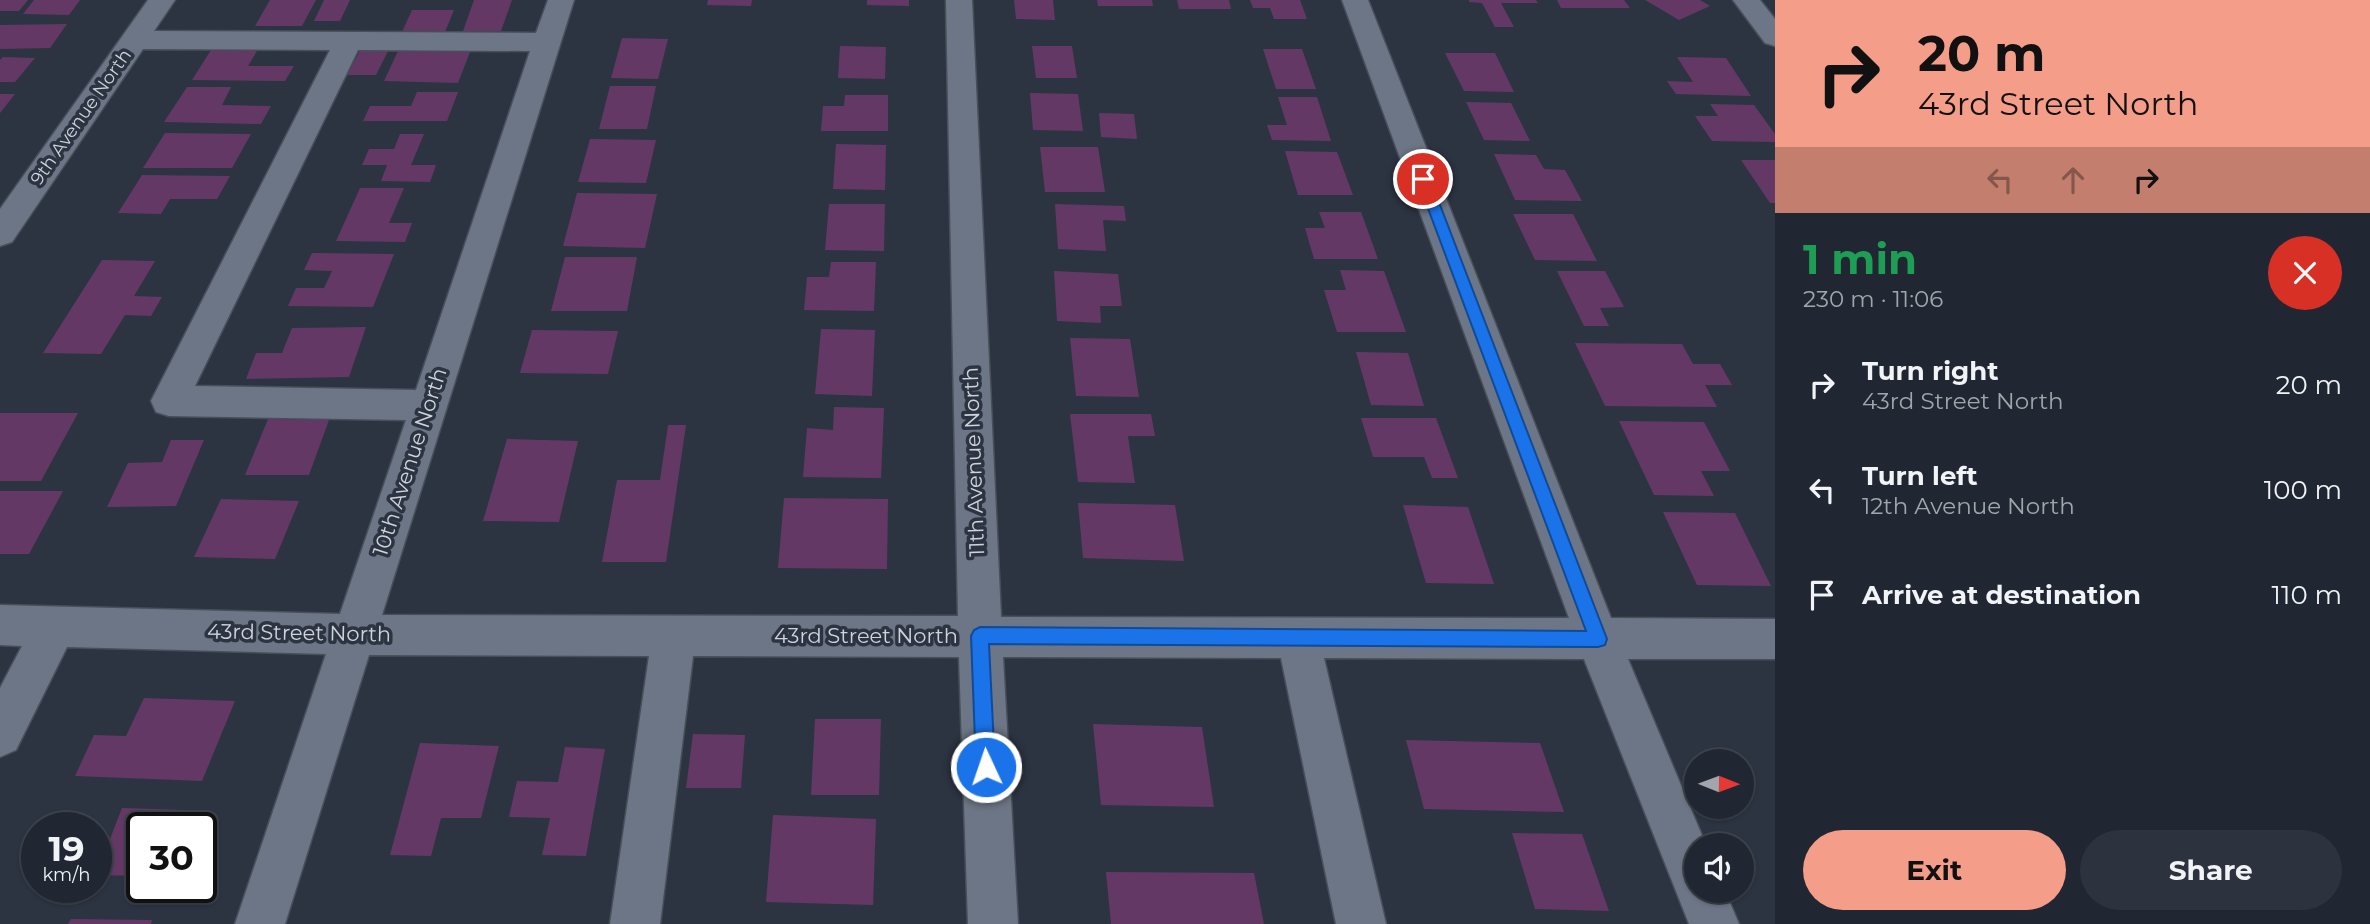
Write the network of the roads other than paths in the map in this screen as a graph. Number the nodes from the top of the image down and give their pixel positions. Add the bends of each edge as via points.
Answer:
1 (162, 0) edge
2 (561, 0) edge
3 (959, 0) edge
4 (1355, 0) edge
5 (1746, 0) edge
6 (1775, 37) edge
7 (134, 40) junction
8 (348, 41) junction
9 (548, 42) junction
10 (0, 234) edge
11 (429, 405) junction
12 (0, 625) edge
13 (55, 626) junction
14 (354, 635) junction
15 (674, 635) junction
16 (980, 636) junction
17 (1298, 638) junction
18 (1598, 639) junction
19 (1775, 639) edge
20 (0, 734) edge
21 (1684, 850) edge
22 (1705, 903) edge
23 (260, 924) edge
24 (635, 924) edge
25 (993, 924) edge
26 (1361, 924) edge
27 (1714, 924) edge

1 - 7 street, 9th Avenue North
2 - 9 street, 10th Avenue North
3 - 16 street, 11th Avenue North
4 - 18 street
5 - 6 street
7 - 8 street
7 - 10 street, 9th Avenue North
8 - 9 street
8 - 11 street via 169,401
9 - 11 street, 10th Avenue North
11 - 14 street, 10th Avenue North
12 - 13 street, 43rd Street North
13 - 14 street, 43rd Street North
13 - 20 street
14 - 15 street, 43rd Street North
14 - 23 street, 10th Avenue North
15 - 16 street, 43rd Street North
15 - 24 street
16 - 17 street, 43rd Street North
16 - 25 street, 11th Avenue North
17 - 18 street, 43rd Street North
17 - 26 street
18 - 19 street, 43rd Street North
18 - 21 street
22 - 27 street

